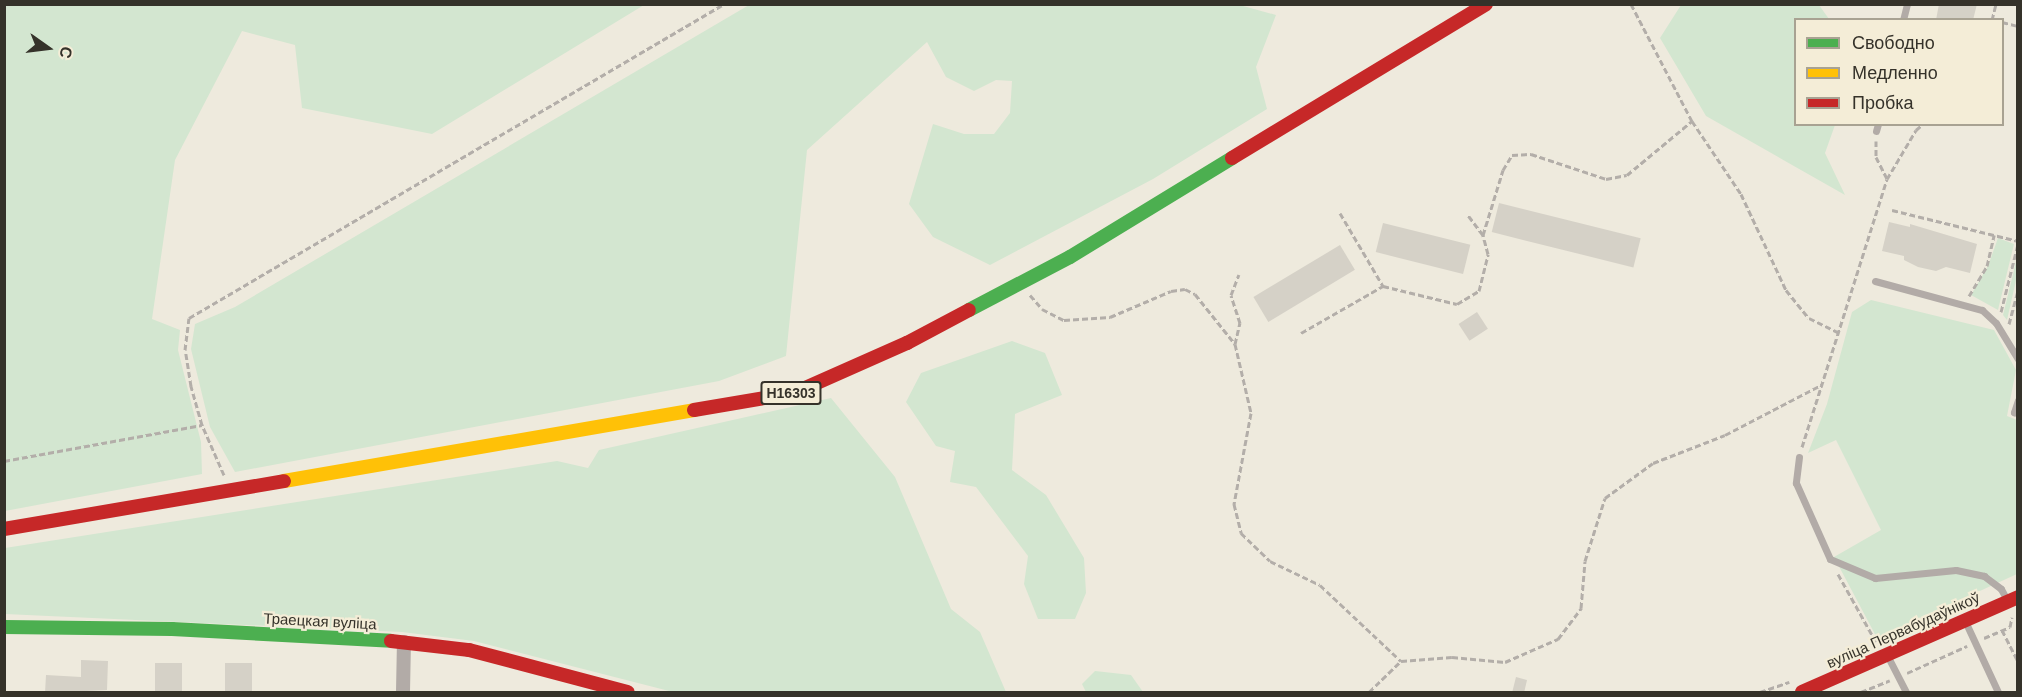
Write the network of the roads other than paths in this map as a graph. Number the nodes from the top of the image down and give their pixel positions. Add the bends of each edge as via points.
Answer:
1 (1486, 4) edge
2 (1875, 281) dead end
3 (2018, 359) edge
4 (2018, 400) edge
5 (2018, 413) edge
6 (1798, 457) road end
7 (4, 529) edge
8 (2013, 600) edge
9 (1965, 621) junction
10 (4, 627) edge
11 (404, 642) junction
12 (1887, 655) junction
13 (403, 693) edge
14 (628, 693) edge
15 (1802, 693) edge
16 (1906, 693) edge
17 (1998, 693) edge

1 - 7 main road, Н16303 via 1070,257 907,342 794,393
2 - 3 lane via 1975,307 1998,324
4 - 5 lane via 2014,412
6 - 8 lane via 1796,483 1830,559 1875,578 1956,570 1984,576
8 - 9 main road, вуліца Первабудаўнікоў
9 - 12 main road, вуліца Первабудаўнікоў
9 - 17 lane
10 - 11 main road, Траецкая вуліца via 172,629
11 - 13 street
11 - 14 main road, Траецкая вуліца via 469,650
12 - 15 main road, вуліца Первабудаўнікоў
12 - 16 lane

